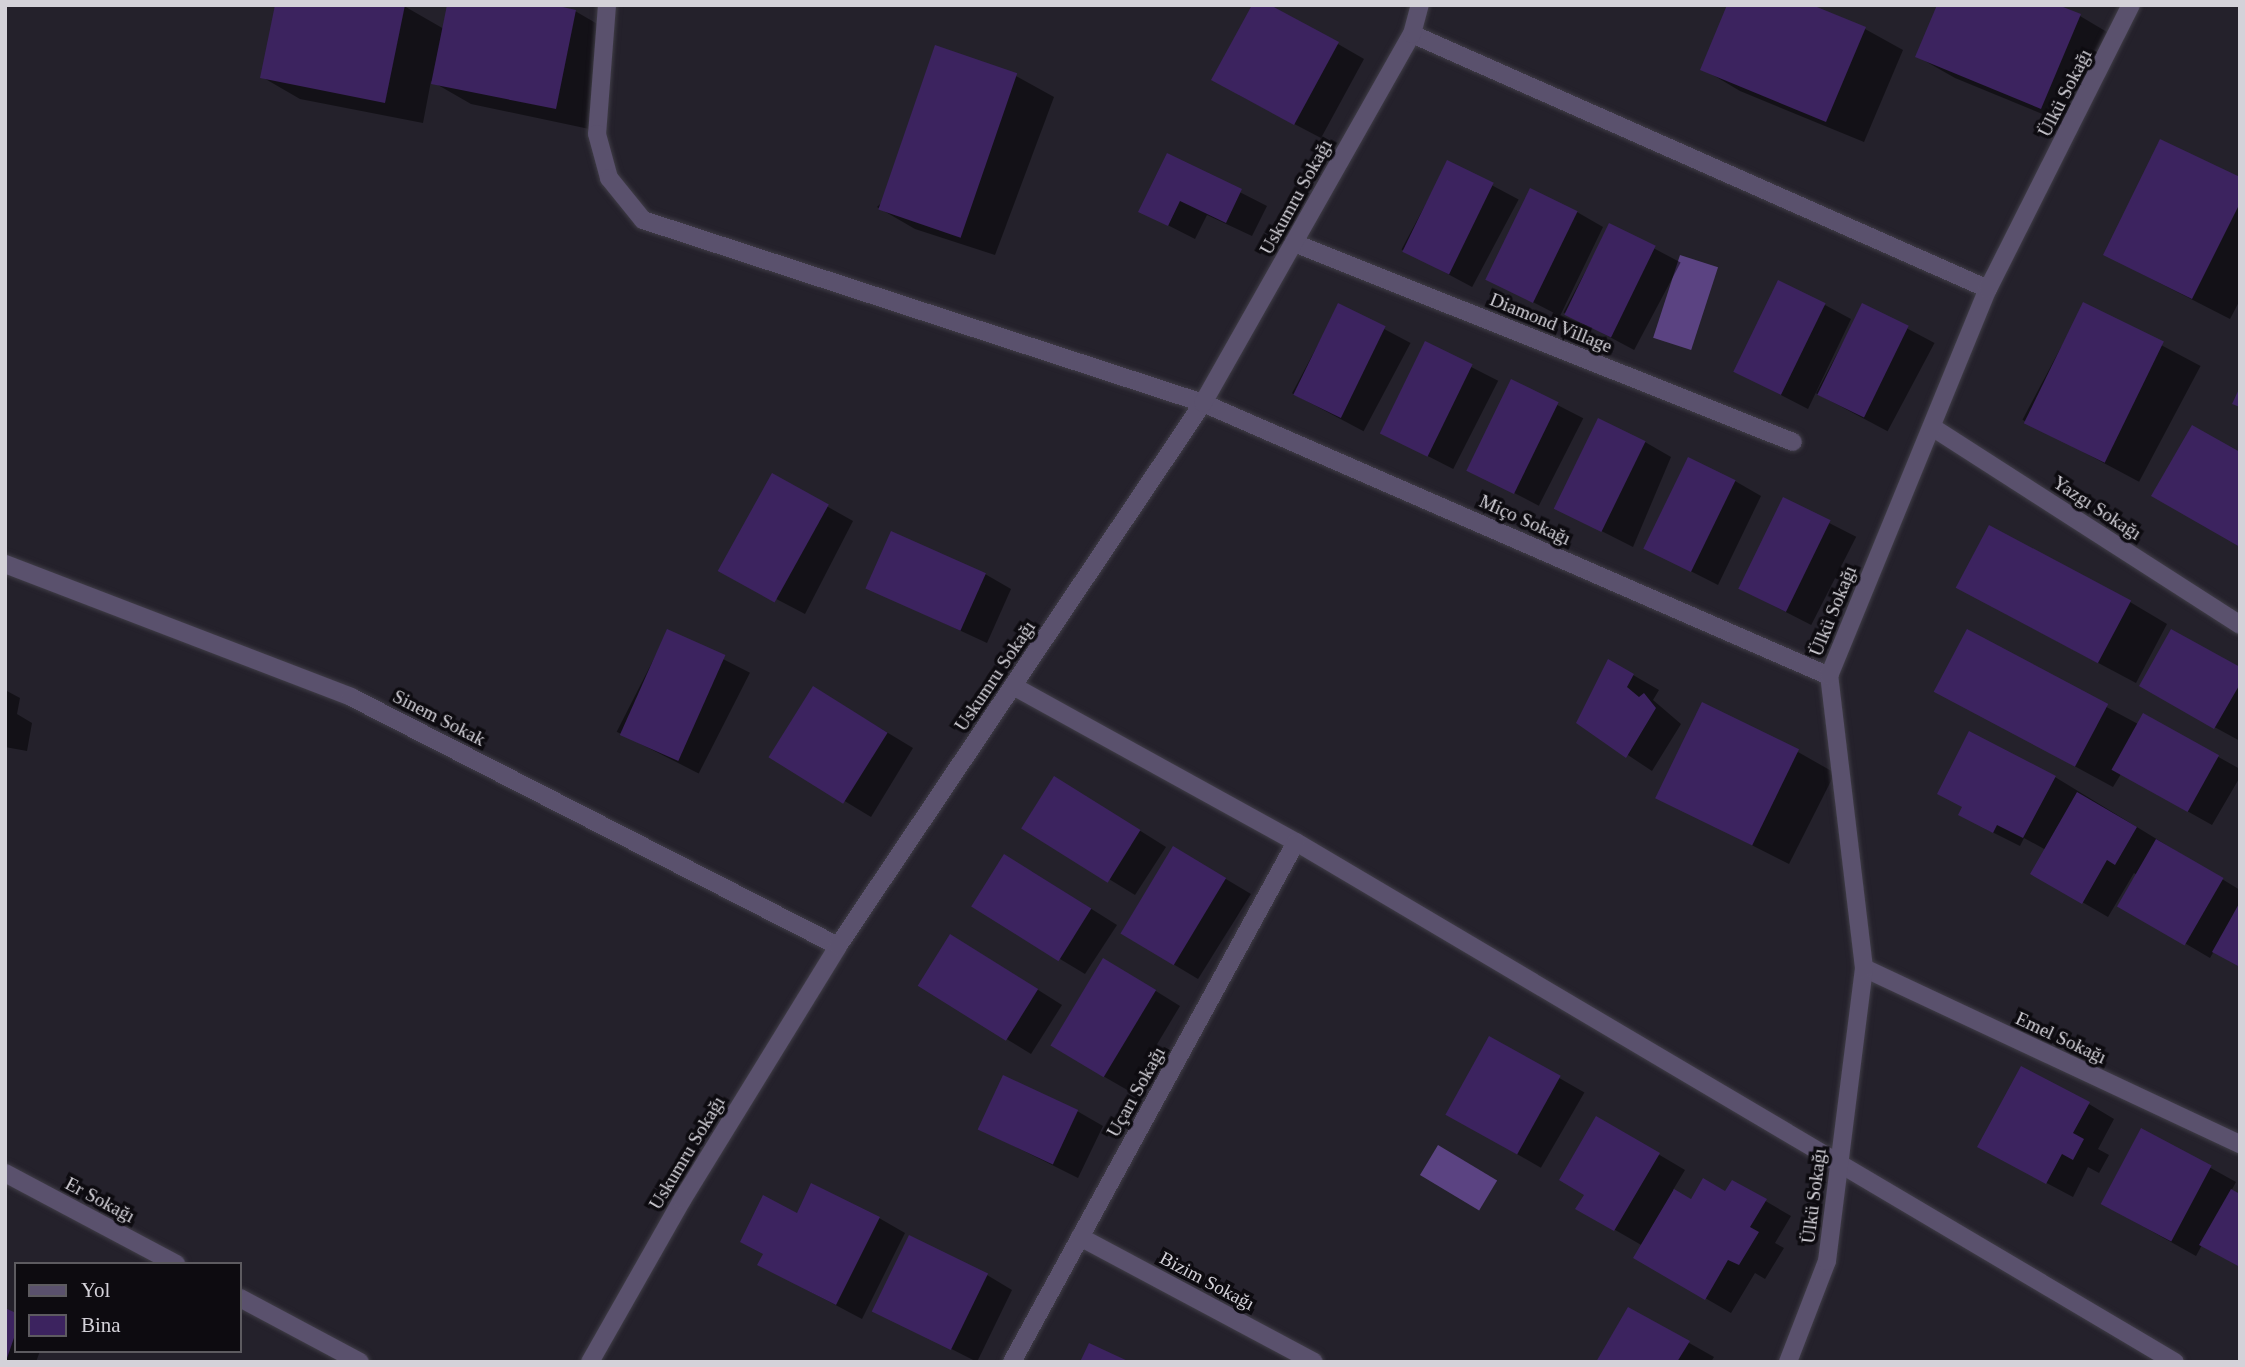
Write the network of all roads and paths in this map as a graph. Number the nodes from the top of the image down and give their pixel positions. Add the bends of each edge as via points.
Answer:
1 (607, 5) edge
2 (1420, 5) edge
3 (2131, 5) edge
4 (1412, 34) junction
5 (1294, 243) junction
6 (1988, 289) junction
7 (1203, 403) junction
8 (1932, 427) junction
9 (1793, 442) dead end
10 (5, 564) edge
11 (2240, 625) edge
12 (1829, 676) junction
13 (1013, 686) junction
14 (1296, 842) junction
15 (838, 946) junction
16 (1864, 968) junction
17 (2240, 1144) edge
18 (1840, 1163) junction
19 (5, 1173) edge
20 (1080, 1237) junction
21 (172, 1262) edge
22 (242, 1299) edge
23 (360, 1362) edge
24 (590, 1362) edge
25 (1012, 1362) edge
26 (1314, 1362) edge
27 (1788, 1362) edge
28 (2175, 1362) edge

1 - 7 street, Miço Sokağı via 597,135 609,178 643,220
2 - 4 street, Uskumru Sokağı
3 - 6 street, Ülkü Sokağı
4 - 5 street, Uskumru Sokağı
4 - 6 street
5 - 7 street, Uskumru Sokağı
5 - 9 street, Diamond Village
6 - 8 street, Ülkü Sokağı
7 - 12 street, Miço Sokağı
7 - 13 street, Uskumru Sokağı
8 - 11 street, Yazgı Sokağı
8 - 12 street, Ülkü Sokağı
10 - 15 street, Sinem Sokak via 351,697
12 - 16 street, Ülkü Sokağı
13 - 14 street
13 - 15 street, Uskumru Sokağı
14 - 18 street
14 - 20 street, Uçarı Sokağı
15 - 24 street, Uskumru Sokağı
16 - 17 street, Emel Sokağı
16 - 18 street, Ülkü Sokağı
18 - 27 street, Ülkü Sokağı via 1827,1261
18 - 28 street
19 - 21 street, Er Sokağı
20 - 25 street, Uçarı Sokağı
20 - 26 street, Bizim Sokağı
22 - 23 street

